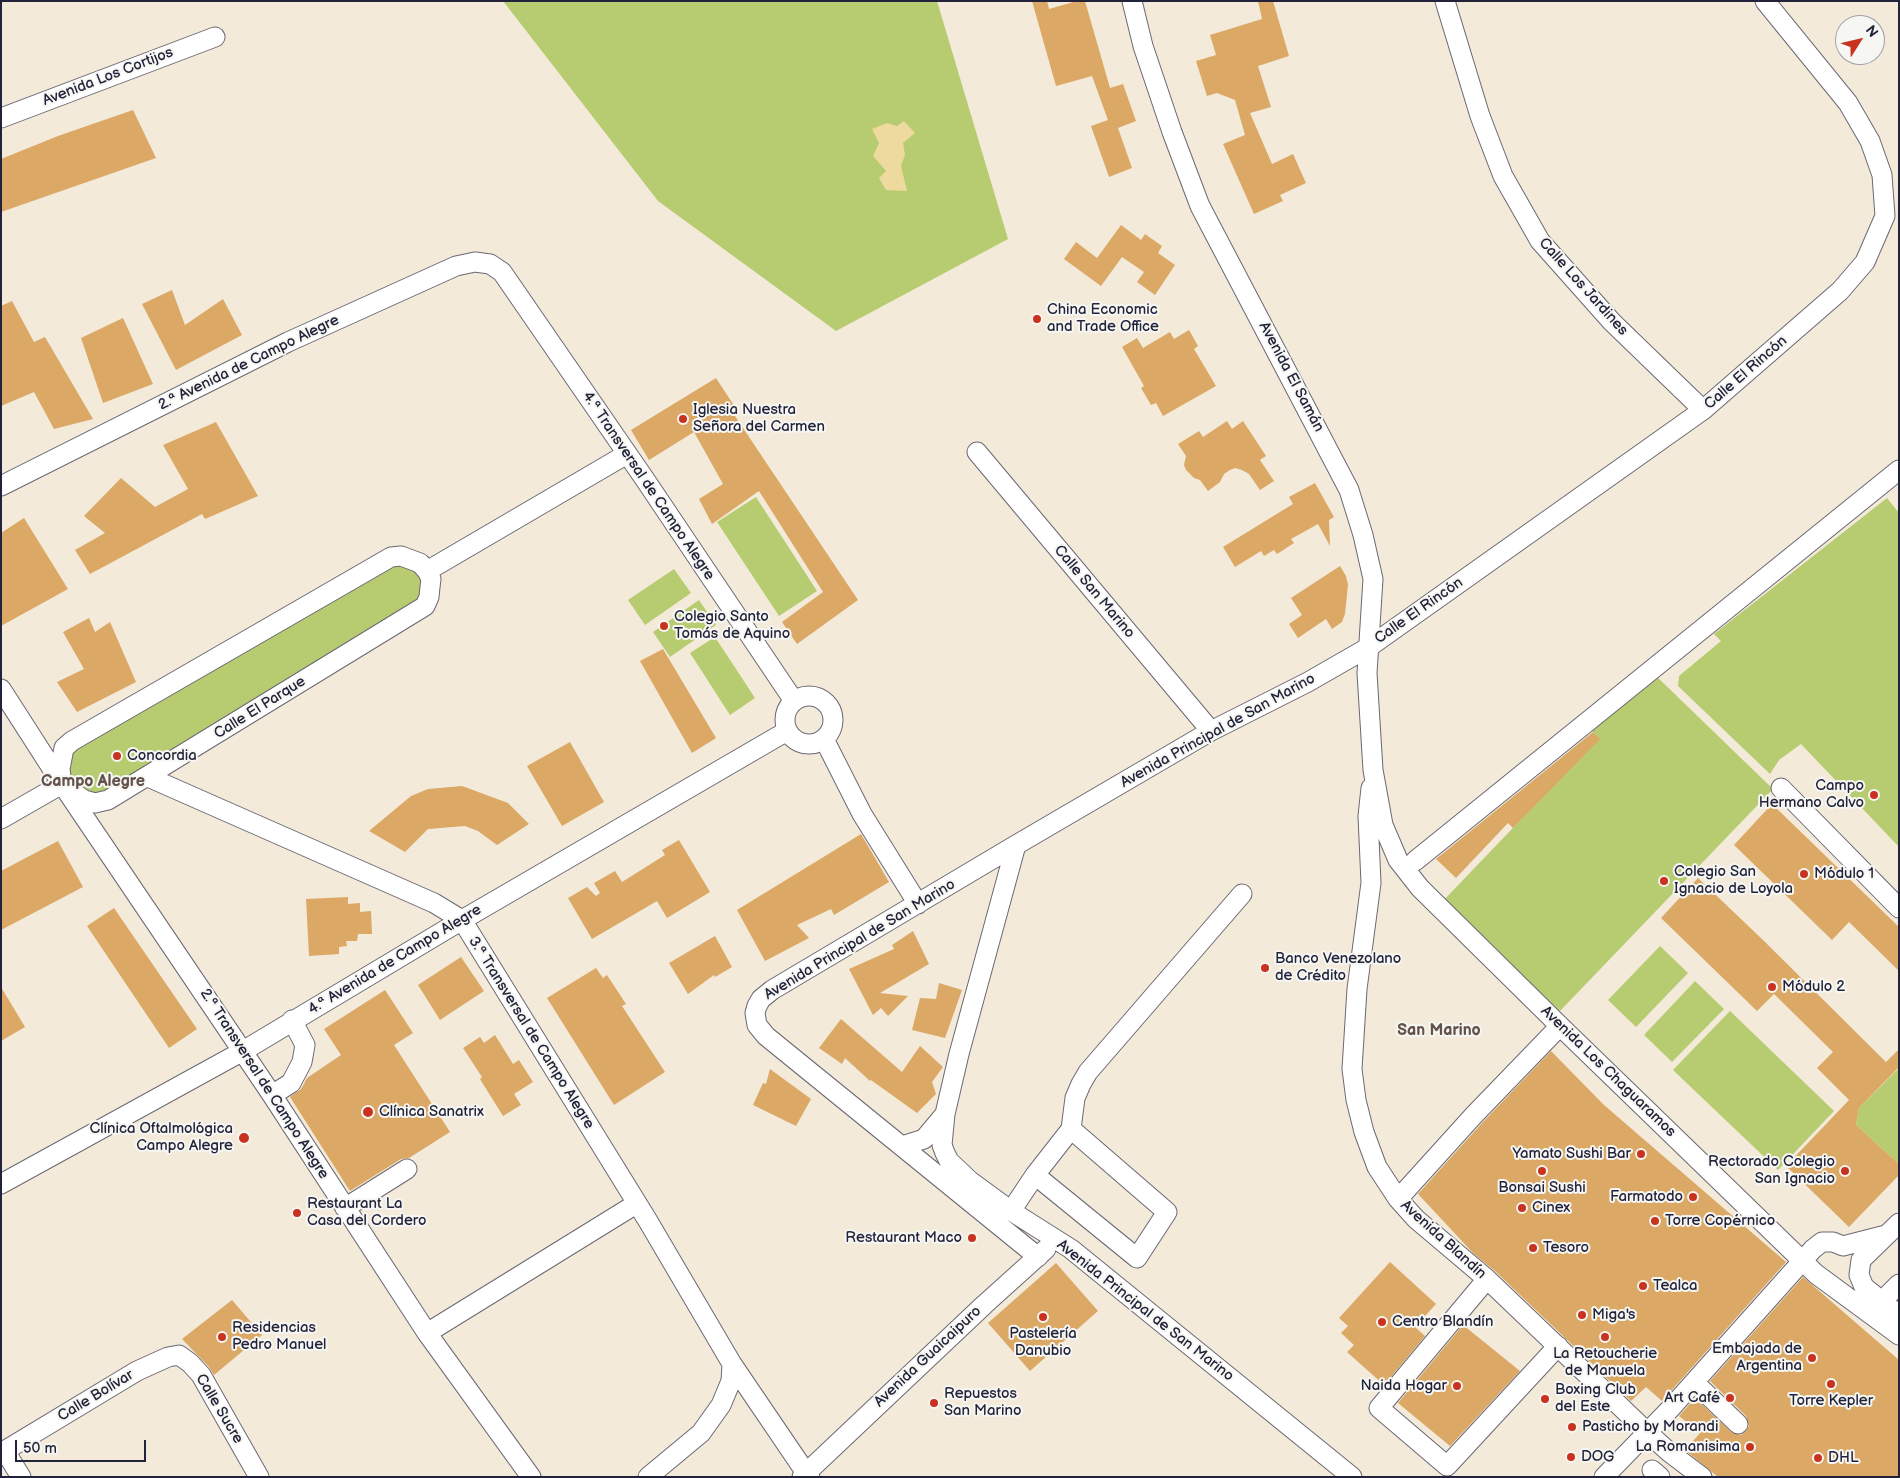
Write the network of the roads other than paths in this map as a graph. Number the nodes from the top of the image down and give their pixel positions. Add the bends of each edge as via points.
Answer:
1 (1132, 1) edge
2 (1445, 1) edge
3 (1765, 1) edge
4 (215, 37) dead end
5 (1, 118) edge
6 (502, 272) joint
7 (1704, 410) junction
8 (977, 452) dead end
9 (627, 454) junction
10 (1899, 470) edge
11 (1, 486) edge
12 (428, 571) junction
13 (1369, 646) junction
14 (1, 689) edge
15 (794, 701) junction
16 (787, 732) junction
17 (1211, 732) junction
18 (824, 739) junction
19 (1373, 770) junction
20 (148, 777) junction
21 (62, 784) junction
22 (1781, 788) dead end
23 (1, 819) edge
24 (1016, 845) junction
25 (1406, 860) junction
26 (1371, 883) junction
27 (1242, 894) dead end
28 (918, 904) junction
29 (1899, 908) edge
30 (462, 920) junction
31 (292, 1020) junction
32 (1560, 1026) junction
33 (243, 1051) junction
34 (272, 1095) junction
35 (944, 1114) junction
36 (1071, 1129) junction
37 (902, 1146) junction
38 (407, 1169) dead end
39 (1036, 1176) junction
40 (1, 1184) edge
41 (1398, 1199) junction
42 (636, 1204) junction
43 (345, 1208) junction
44 (1011, 1211) junction
45 (1892, 1229) edge
46 (1056, 1240) junction
47 (1038, 1258) junction
48 (1802, 1261) junction
49 (1488, 1279) junction
50 (1899, 1284) edge
51 (1882, 1301) junction
52 (1899, 1315) edge
53 (427, 1333) junction
54 (1899, 1335) edge
55 (1558, 1346) junction
56 (168, 1357) joint
57 (732, 1364) junction
58 (1694, 1382) junction
59 (1738, 1424) dead end
60 (1647, 1432) junction
61 (3, 1452) edge
62 (806, 1476) edge
63 (21, 1477) edge
64 (259, 1477) edge
65 (531, 1477) edge
66 (648, 1477) edge
67 (1352, 1477) edge
68 (1604, 1477) edge
69 (1702, 1477) edge

1 - 13 street, Avenida El Samán via 1143,46 1200,206 1348,490 1363,535 1372,579
2 - 7 street, Calle Los Jardines via 1502,176 1540,242 1612,322
3 - 7 street, Calle El Rincón via 1848,103 1870,141 1882,175 1885,216 1865,262 1840,291
4 - 5 street, Avenida Los Cortijos
6 - 9 street, 4.ª Transversal de Campo Alegre
6 - 11 street, 2.ª Avenida de Campo Alegre via 490,264 475,262 456,266 288,342
7 - 13 street, Calle El Rincón
8 - 17 street, Calle San Marino
9 - 12 street
9 - 15 street, 4.ª Transversal de Campo Alegre
10 - 25 street
12 - 20 street, Calle El Parque via 430,597 425,606
12 - 21 street via 410,559 391,557 72,741 64,748 60,769
13 - 17 street, Avenida Principal de San Marino
13 - 19 street, Avenida El Samán via 1367,673
14 - 21 street, 2.ª Transversal de Campo Alegre
15 - 16 street via 786,712
15 - 18 street via 800,697 815,696 827,705 832,726
16 - 18 street via 804,744
16 - 30 street, 4.ª Avenida de Campo Alegre
17 - 24 street, Avenida Principal de San Marino
18 - 28 street via 862,814
19 - 25 street, Avenida Los Chaguaramos via 1384,825
19 - 26 street, Avenida Blandín via 1368,816
20 - 21 street, Calle El Parque via 108,800 95,803 84,800
20 - 30 street, 3.ª Transversal de Campo Alegre via 434,904
21 - 23 street
21 - 33 street, 2.ª Transversal de Campo Alegre
22 - 29 street
24 - 28 street, Avenida Principal de San Marino
24 - 35 street, Avenida Principal de San Marino
25 - 26 street via 1379,872
25 - 32 street, Avenida Los Chaguaramos via 1420,888
26 - 41 street, Avenida Blandín via 1357,989 1352,1069 1364,1132 1377,1167
27 - 36 street via 1088,1072 1080,1084
28 - 37 street, Avenida Principal de San Marino via 772,990 756,1006 755,1013 757,1025 766,1036
30 - 31 street, 4.ª Avenida de Campo Alegre
30 - 42 street, 3.ª Transversal de Campo Alegre
31 - 33 street, 4.ª Avenida de Campo Alegre
31 - 34 street via 305,1045 302,1062 291,1083
32 - 41 street
32 - 48 street, Avenida Los Chaguaramos
33 - 34 street, 2.ª Transversal de Campo Alegre
33 - 40 street, 4.ª Avenida de Campo Alegre
34 - 43 street, 2.ª Transversal de Campo Alegre
35 - 37 street, Avenida Principal de San Marino via 924,1139
35 - 44 street, Avenida Principal de San Marino via 942,1145 949,1161
36 - 39 street
36 - 39 street via 1166,1212 1137,1258
37 - 47 street, Avenida Principal de San Marino
38 - 43 street
39 - 44 street
41 - 49 street, Avenida Blandín via 1416,1219
42 - 53 street
42 - 57 street, 3.ª Transversal de Campo Alegre
43 - 53 street, 2.ª Transversal de Campo Alegre
44 - 46 street, Avenida Principal de San Marino
45 - 48 street via 1843,1246 1822,1242
45 - 51 street via 1861,1260 1859,1275 1864,1287
46 - 47 street, Avenida Guaicaipuro
46 - 67 street, Avenida Principal de San Marino
47 - 62 street, Avenida Guaicaipuro via 908,1375
48 - 54 street, Avenida Los Chaguaramos
48 - 58 street
49 - 55 street, Avenida Blandín
49 - 55 street via 1379,1408 1447,1466
50 - 51 street
51 - 52 street
53 - 65 street, 2.ª Transversal de Campo Alegre
55 - 60 street, Avenida Blandín
56 - 61 street, Calle Bolívar via 137,1371
56 - 64 street, Calle Sucre via 179,1355 201,1376
57 - 62 street, 3.ª Transversal de Campo Alegre
57 - 66 street via 731,1381 721,1405 700,1433
58 - 59 street
58 - 60 street
60 - 68 street
60 - 69 street, Avenida Blandín
61 - 63 street

